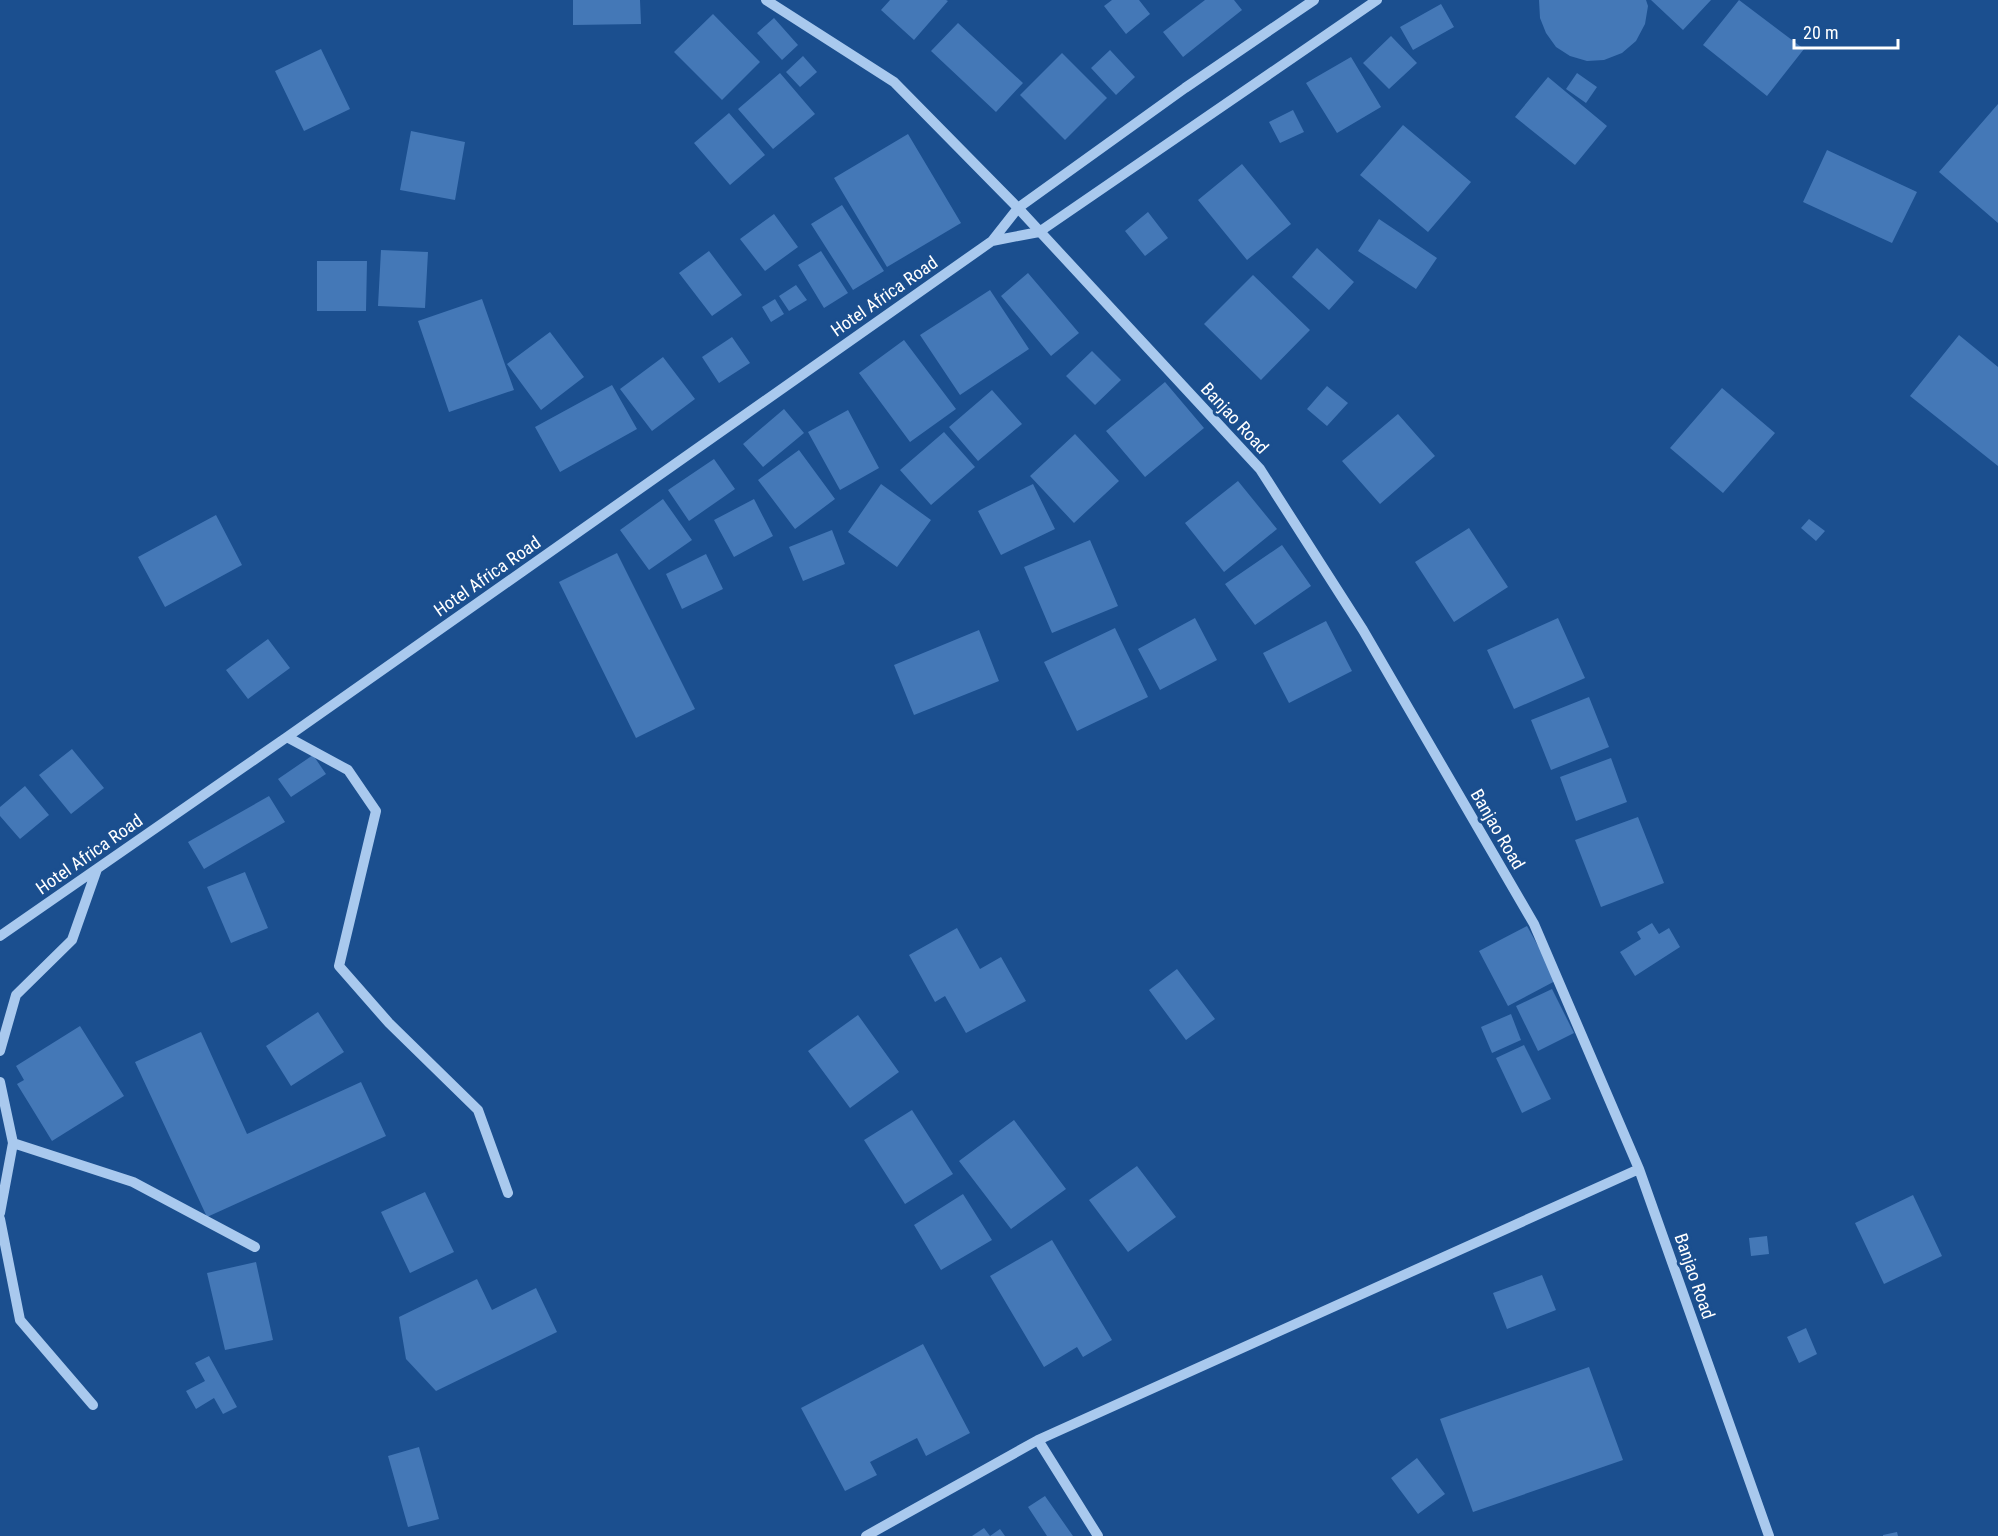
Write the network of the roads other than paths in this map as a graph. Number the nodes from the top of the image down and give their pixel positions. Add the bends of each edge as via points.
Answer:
1 (766, 0) edge
2 (1314, 0) edge
3 (1377, 0) edge
4 (1018, 208) junction
5 (1039, 232) junction
6 (992, 240) junction
7 (287, 737) junction
8 (97, 869) junction
9 (0, 936) edge
10 (0, 1051) edge
11 (0, 1082) edge
12 (13, 1143) junction
13 (1640, 1169) junction
14 (508, 1193) dead end
15 (0, 1213) edge
16 (0, 1219) edge
17 (255, 1248) dead end
18 (93, 1405) dead end
19 (1038, 1440) junction
20 (866, 1536) edge
21 (1098, 1536) edge
22 (1769, 1536) edge

1 - 4 street, Banjao Road via 894,82
2 - 4 street, Hotel Africa Road
3 - 5 street, Hotel Africa Road
4 - 5 street, Banjao Road
4 - 6 street, Hotel Africa Road
5 - 6 street, Hotel Africa Road
5 - 13 street, Banjao Road via 1260,469 1364,630 1534,924
6 - 7 street, Hotel Africa Road
7 - 8 street, Hotel Africa Road
7 - 14 street via 348,770 376,811 339,966 389,1023 478,1110
8 - 9 street, Hotel Africa Road
8 - 10 street via 72,940 16,995
11 - 12 street
12 - 15 street
12 - 17 street via 132,1182
13 - 19 street
13 - 22 street, Banjao Road
16 - 18 street via 20,1320
19 - 20 street
19 - 21 street

